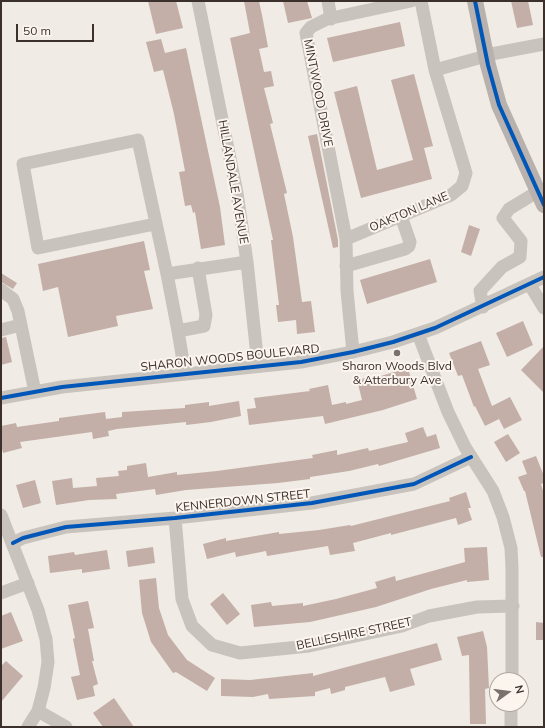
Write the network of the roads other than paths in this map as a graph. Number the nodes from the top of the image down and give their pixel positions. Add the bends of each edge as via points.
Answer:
1 (198, 1) edge
2 (328, 1) edge
3 (411, 1) edge
4 (421, 1) edge
5 (475, 1) edge
6 (331, 18) junction
7 (544, 44) edge
8 (486, 56) junction
9 (435, 70) junction
10 (541, 198) edge
11 (401, 216) junction
12 (155, 224) junction
13 (346, 239) junction
14 (247, 262) junction
15 (346, 266) junction
16 (198, 268) junction
17 (167, 274) junction
18 (544, 277) edge
19 (530, 285) junction
20 (1, 290) edge
21 (483, 307) junction
22 (544, 308) edge
23 (21, 325) junction
24 (1, 330) edge
25 (178, 331) junction
26 (418, 334) junction
27 (353, 352) junction
28 (258, 365) junction
29 (185, 373) junction
30 (35, 392) junction
31 (1, 398) edge
32 (471, 456) junction
33 (1, 515) edge
34 (176, 518) junction
35 (12, 543) junction
36 (28, 583) junction
37 (1, 593) edge
38 (513, 606) junction
39 (512, 672) edge
40 (38, 711) junction
41 (512, 712) edge
42 (28, 727) edge
43 (66, 727) edge
44 (511, 727) edge

1 - 14 street, HILLANDALE AVENUE via 237,193
2 - 6 street
3 - 6 street, MINTWOOD DRIVE
4 - 9 street, OAKTON LANE
5 - 8 main road
6 - 13 street, MINTWOOD DRIVE via 316,23 306,33
7 - 8 street
8 - 9 street
8 - 10 main road via 499,105
9 - 11 street, OAKTON LANE via 466,173 462,186 451,195
10 - 21 street via 509,209 503,218 521,241 520,257 502,267 480,291
11 - 13 street, OAKTON LANE
11 - 15 street via 409,246
12 - 12 street via 138,140 22,164 38,248
12 - 17 street
13 - 15 street
14 - 16 street
14 - 28 street, HILLANDALE AVENUE
15 - 27 street
16 - 17 street
16 - 25 street via 206,315 204,326
17 - 25 street
18 - 19 street, SHARON WOODS BOULEVARD
19 - 21 street, SHARON WOODS BOULEVARD
19 - 22 street
20 - 23 street via 13,299
21 - 26 street, SHARON WOODS BOULEVARD
23 - 24 street
23 - 30 street
25 - 29 street
26 - 27 street, SHARON WOODS BOULEVARD
26 - 32 street via 448,412
27 - 28 street, SHARON WOODS BOULEVARD via 301,362
28 - 29 street, SHARON WOODS BOULEVARD
29 - 30 street, SHARON WOODS BOULEVARD
30 - 31 street, SHARON WOODS BOULEVARD
32 - 34 street, KENNERDOWN STREET via 414,484 312,504
32 - 38 street via 493,491 503,517 511,548
33 - 35 street
34 - 35 street, KENNERDOWN STREET via 66,528
34 - 38 street, BELLESHIRE STREET via 182,599 192,626 212,645 240,653 310,646 402,626 429,616 477,607
35 - 36 street
36 - 37 street
36 - 40 street via 47,647 48,662
38 - 39 street
40 - 42 street
40 - 43 street
41 - 44 street

